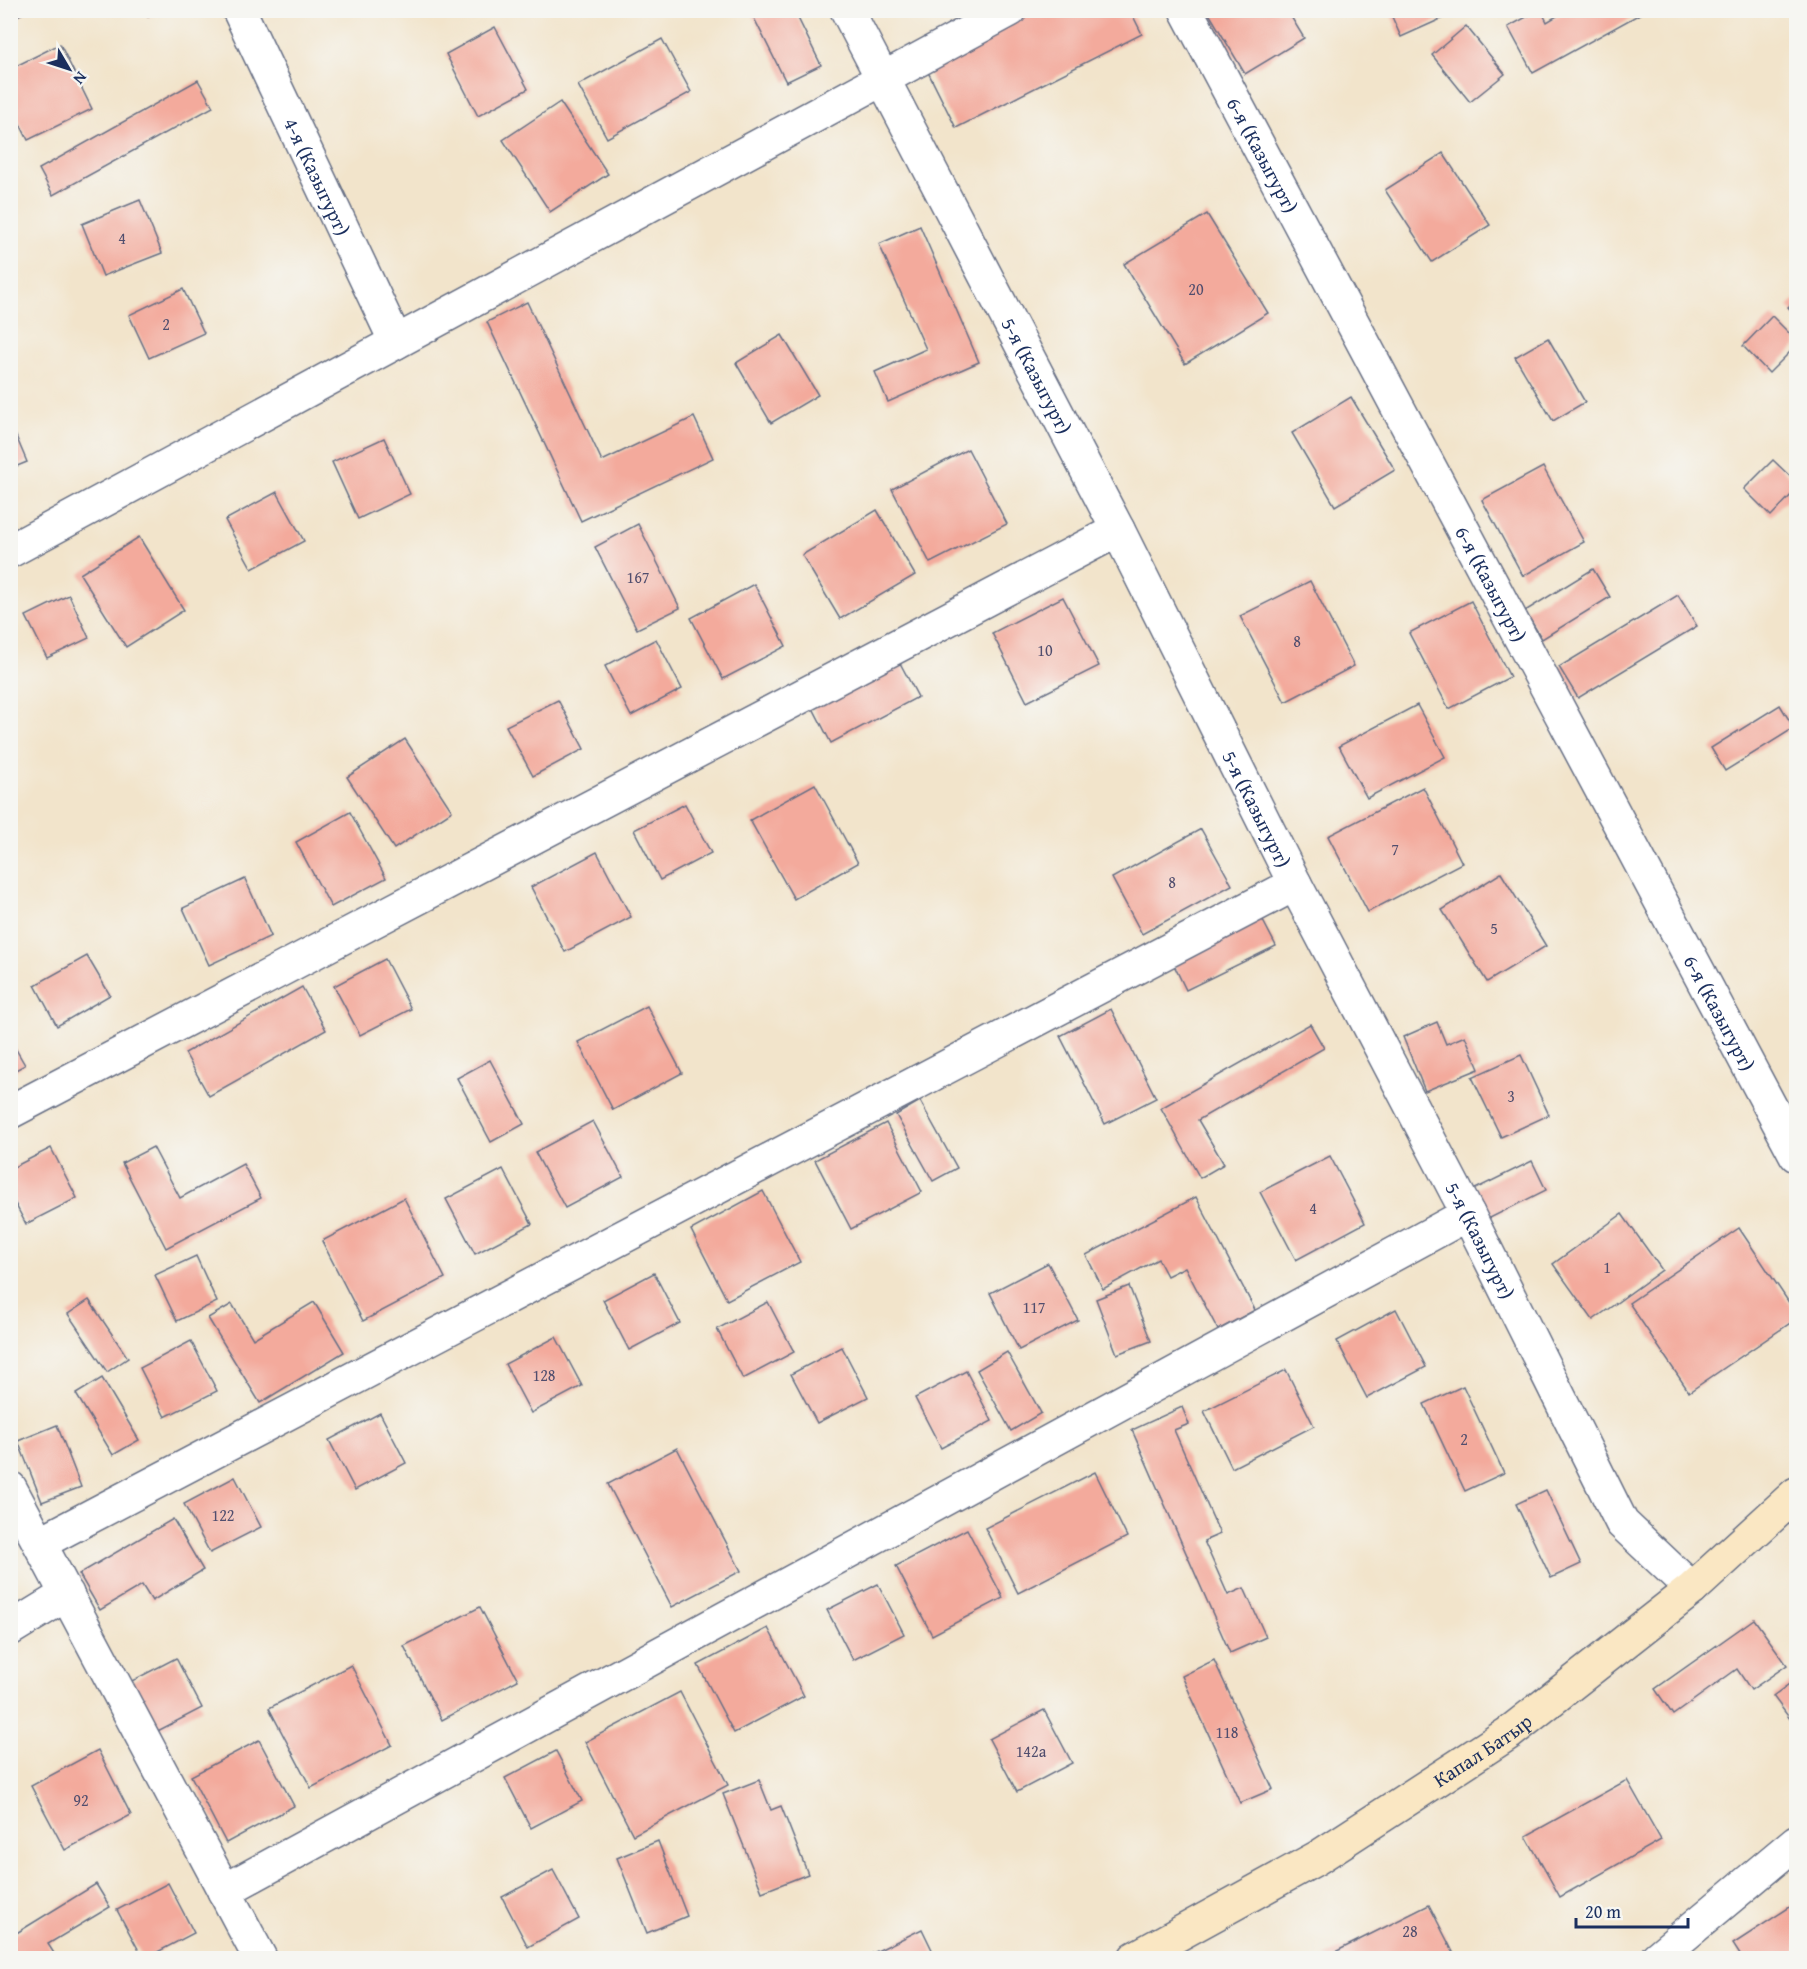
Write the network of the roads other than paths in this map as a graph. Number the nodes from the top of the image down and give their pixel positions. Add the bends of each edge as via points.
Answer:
1 (238, 10) edge
2 (847, 10) edge
3 (1010, 10) edge
4 (1186, 10) edge
5 (882, 80) junction
6 (396, 342) junction
7 (1118, 530) junction
8 (10, 551) edge
9 (1295, 884) junction
10 (10, 1112) edge
11 (1797, 1155) edge
12 (1468, 1214) junction
13 (10, 1488) edge
14 (1797, 1494) edge
15 (40, 1544) junction
16 (1692, 1589) junction
17 (67, 1594) junction
18 (10, 1629) edge
19 (1797, 1842) edge
20 (224, 1891) junction
21 (260, 1959) edge
22 (1136, 1959) edge
23 (1657, 1959) edge

1 - 6 street, 4-я (Казыгурт)
2 - 5 street, 5-я (Казыгурт)
3 - 5 street
4 - 11 street, 6-я (Казыгурт)
5 - 6 street
5 - 7 street, 5-я (Казыгурт)
6 - 8 street
7 - 9 street, 5-я (Казыгурт)
7 - 10 street
9 - 12 street, 5-я (Казыгурт)
9 - 15 street
12 - 16 street, 5-я (Казыгурт) via 1622,1523
12 - 20 street
13 - 15 street
14 - 16 main road, Капал Батыр
15 - 17 street
16 - 22 main road, Капал Батыр via 1509,1733 1317,1858
17 - 18 street
17 - 20 street
19 - 23 street
20 - 21 street

